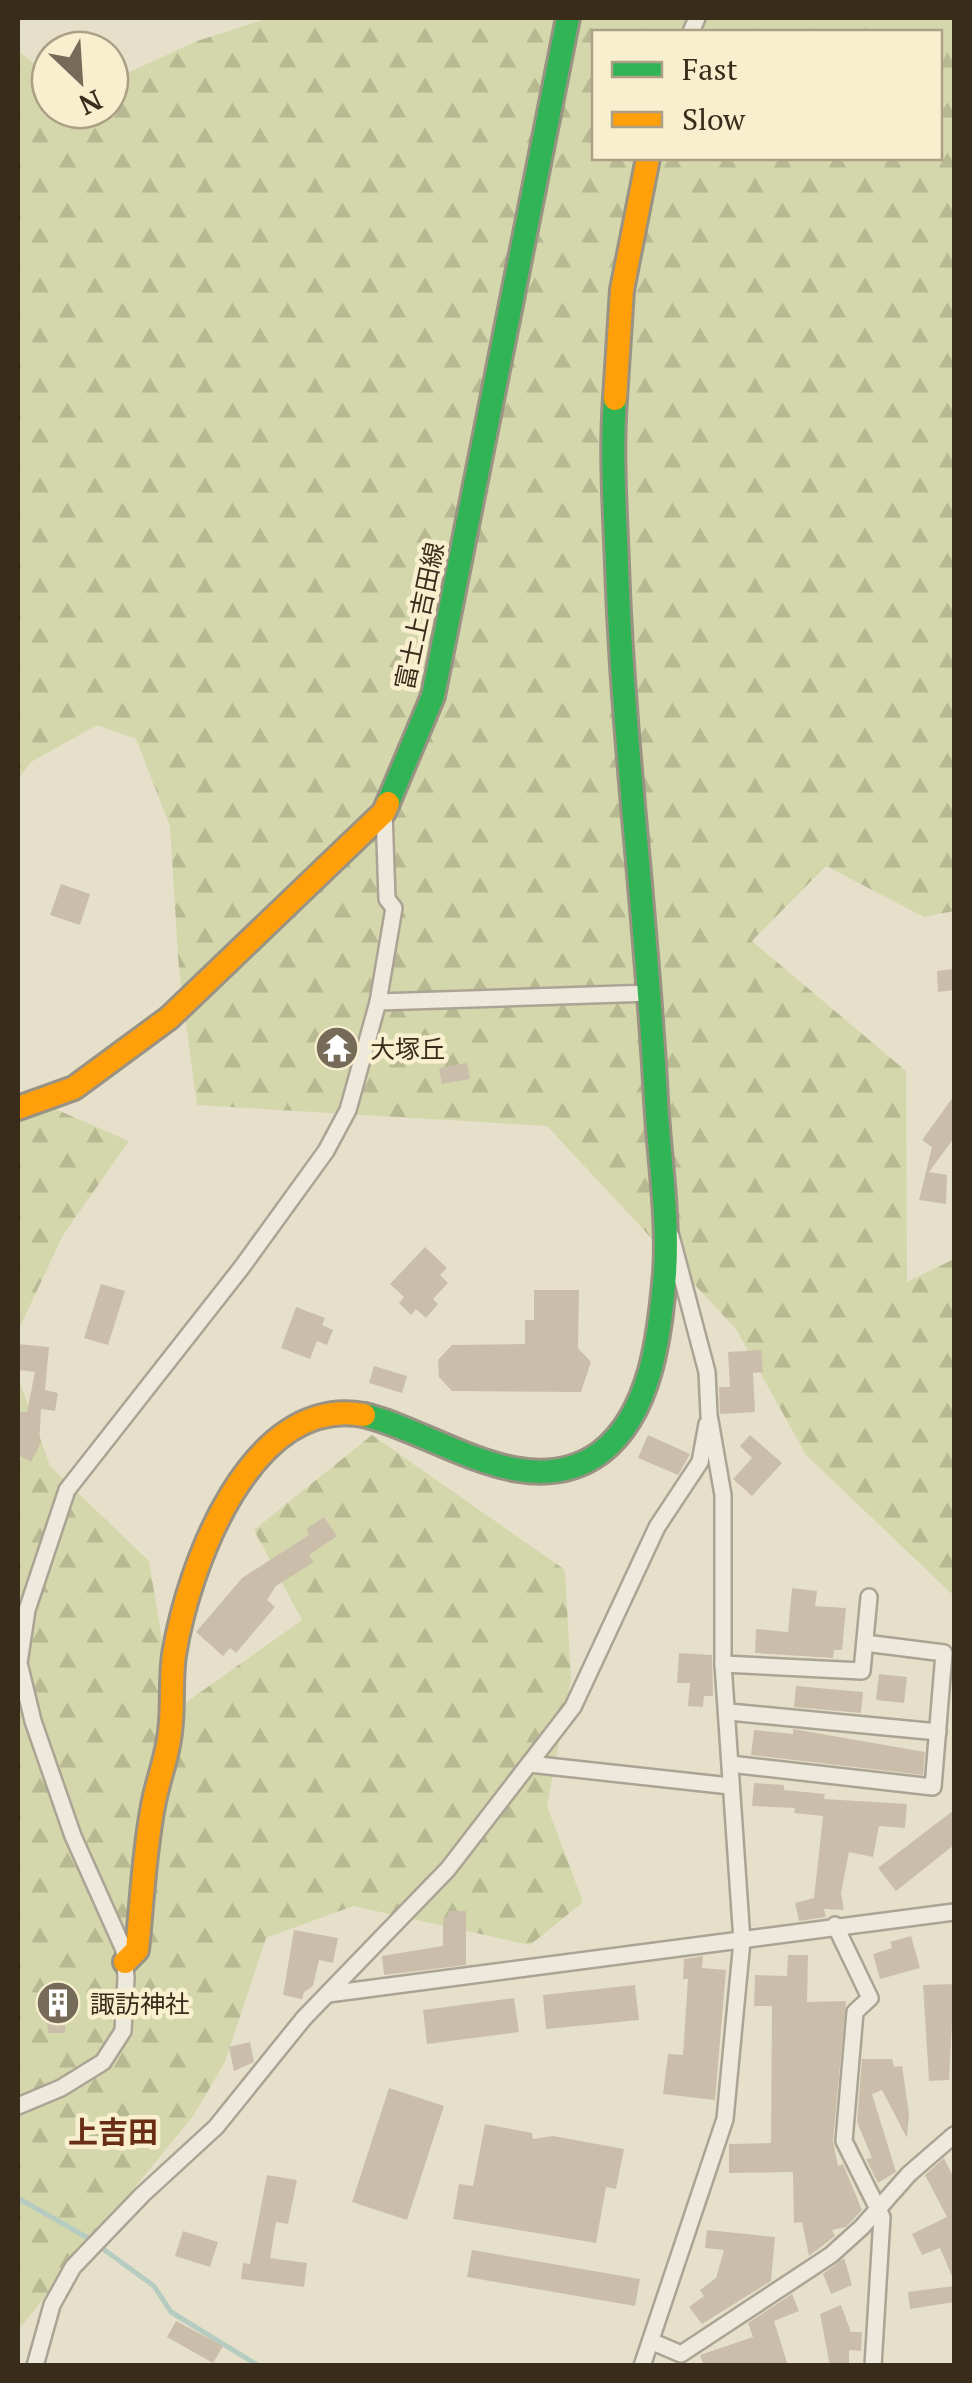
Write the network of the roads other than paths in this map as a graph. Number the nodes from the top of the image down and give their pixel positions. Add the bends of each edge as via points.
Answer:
1 (568, 18) edge
2 (648, 160) edge
3 (384, 812) junction
4 (650, 993) junction
5 (378, 1002) junction
6 (18, 1108) edge
7 (661, 1194) junction
8 (708, 1415) junction
9 (868, 1597) dead end
10 (865, 1644) junction
11 (723, 1664) junction
12 (729, 1712) junction
13 (938, 1732) junction
14 (528, 1764) junction
15 (730, 1764) junction
16 (730, 1786) junction
17 (954, 1912) edge
18 (835, 1925) junction
19 (742, 1941) junction
20 (125, 1962) junction
21 (328, 1994) junction
22 (18, 2106) edge
23 (954, 2135) edge
24 (878, 2207) junction
25 (653, 2342) junction
26 (35, 2366) edge
27 (642, 2366) edge
28 (873, 2366) edge

1 - 3 street, 富士上吉田線 via 433,696
2 - 4 street via 622,290 612,441 620,652
3 - 5 street via 387,899 394,908
3 - 6 street, 富士上吉田線 via 170,1018 74,1088
4 - 5 street
4 - 7 street
5 - 20 street via 348,1110 326,1150 67,1490 27,1610 20,1663 33,1721
7 - 8 street via 707,1372
7 - 20 street via 662,1307 629,1423 608,1450 570,1469 512,1470 404,1424 368,1414 322,1415 284,1432 230,1495 210,1533 174,1650 170,1738 153,1808 137,1950
8 - 11 street via 724,1494
8 - 14 street via 700,1462 658,1527 573,1707
9 - 10 street
10 - 11 street via 862,1671
10 - 13 street via 944,1653
11 - 12 street
12 - 13 street
12 - 15 street
13 - 15 street via 933,1787
14 - 16 street
14 - 21 street via 448,1869
15 - 16 street
16 - 19 street
17 - 18 street
18 - 19 street
18 - 24 street via 870,1998 856,2012 844,2141
19 - 21 street
19 - 25 street via 725,2119
20 - 22 street via 123,2030 103,2062
21 - 26 street via 216,2127 73,2267 52,2305
23 - 24 street
24 - 25 street via 831,2255 682,2354
24 - 28 street
25 - 27 street

